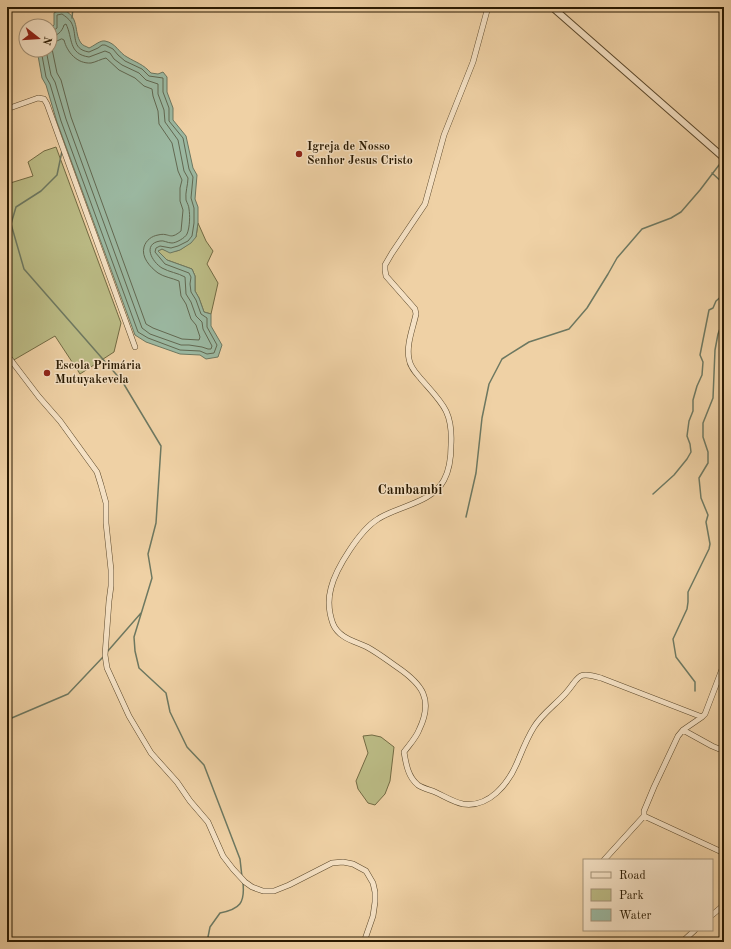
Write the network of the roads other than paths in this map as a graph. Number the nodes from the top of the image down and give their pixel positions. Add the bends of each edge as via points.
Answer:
1 (488, 7) edge
2 (552, 7) edge
3 (7, 109) edge
4 (724, 158) edge
5 (135, 346) dead end
6 (7, 355) edge
7 (724, 664) edge
8 (702, 717) junction
9 (683, 730) junction
10 (724, 750) edge
11 (644, 816) junction
12 (724, 853) edge
13 (605, 859) edge
14 (724, 904) edge
15 (713, 914) edge
16 (694, 931) edge
17 (364, 942) edge
18 (682, 942) edge

1 - 8 street via 473,62 444,135 425,204 385,265 386,276 415,309 409,359 415,372 442,403 450,419 450,463 444,481 434,493 377,519 359,537 340,567 331,588 329,602 334,625 345,638 371,650 401,669 415,680 423,691 423,720 419,731 404,752 406,769 418,785 463,804 481,803 500,789 517,764 533,728 580,675 601,678
2 - 4 street
3 - 5 street via 38,98 44,99
6 - 17 street via 97,472 106,503 111,570 105,655 107,668 129,716 150,753 177,782 208,822 223,856 252,887 274,891 332,863 353,864 366,871 373,883 375,902
7 - 8 street
8 - 9 street
9 - 10 street
9 - 11 street via 658,777
11 - 12 street
11 - 13 street
14 - 15 street
16 - 18 street

